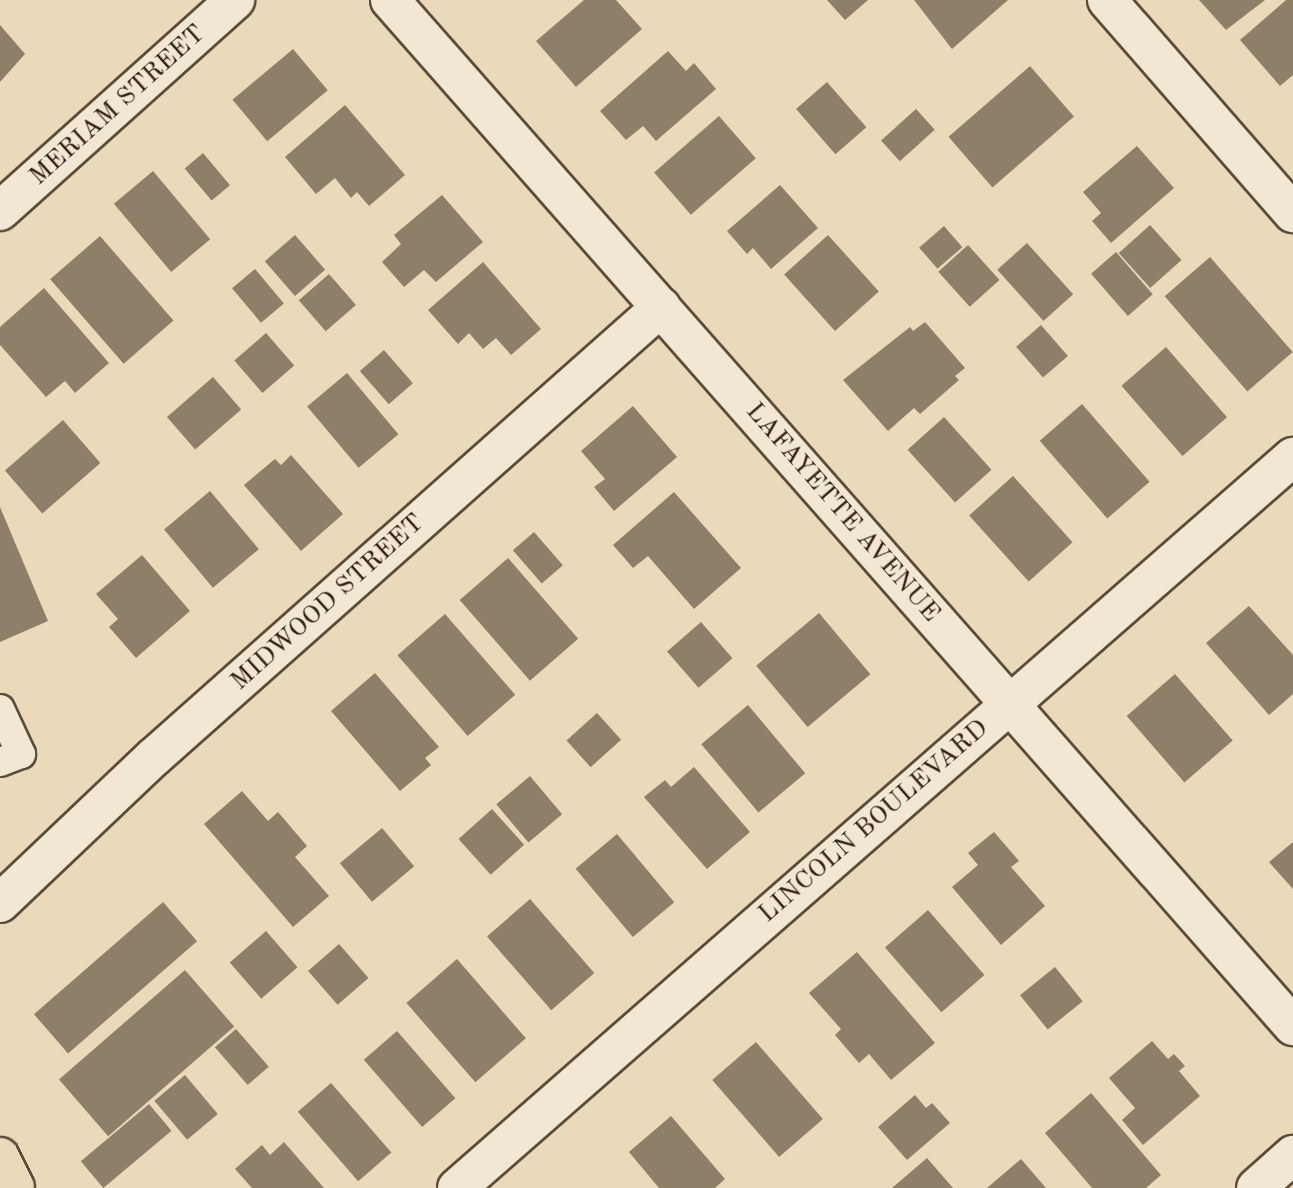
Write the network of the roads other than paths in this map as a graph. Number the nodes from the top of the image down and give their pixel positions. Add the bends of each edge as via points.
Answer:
1 (235, 0) edge
2 (390, 0) edge
3 (1107, 0) edge
4 (0, 211) edge
5 (1293, 213) edge
6 (661, 307) junction
7 (1293, 457) edge
8 (1010, 703) junction
9 (0, 709) edge
10 (0, 762) edge
11 (3, 891) edge
12 (1293, 1026) edge
13 (1293, 1155) edge
14 (0, 1157) edge
15 (15, 1188) edge
16 (457, 1188) edge
17 (1256, 1188) edge

1 - 4 street, MERIAM STREET
2 - 6 street, LAFAYETTE AVENUE
3 - 5 street
6 - 8 street, LAFAYETTE AVENUE
6 - 11 street, MIDWOOD STREET
7 - 8 street, LINCOLN BOULEVARD
8 - 12 street, LAFAYETTE AVENUE
8 - 16 street, LINCOLN BOULEVARD
9 - 10 lane via 20,754
13 - 17 street
14 - 15 main road

